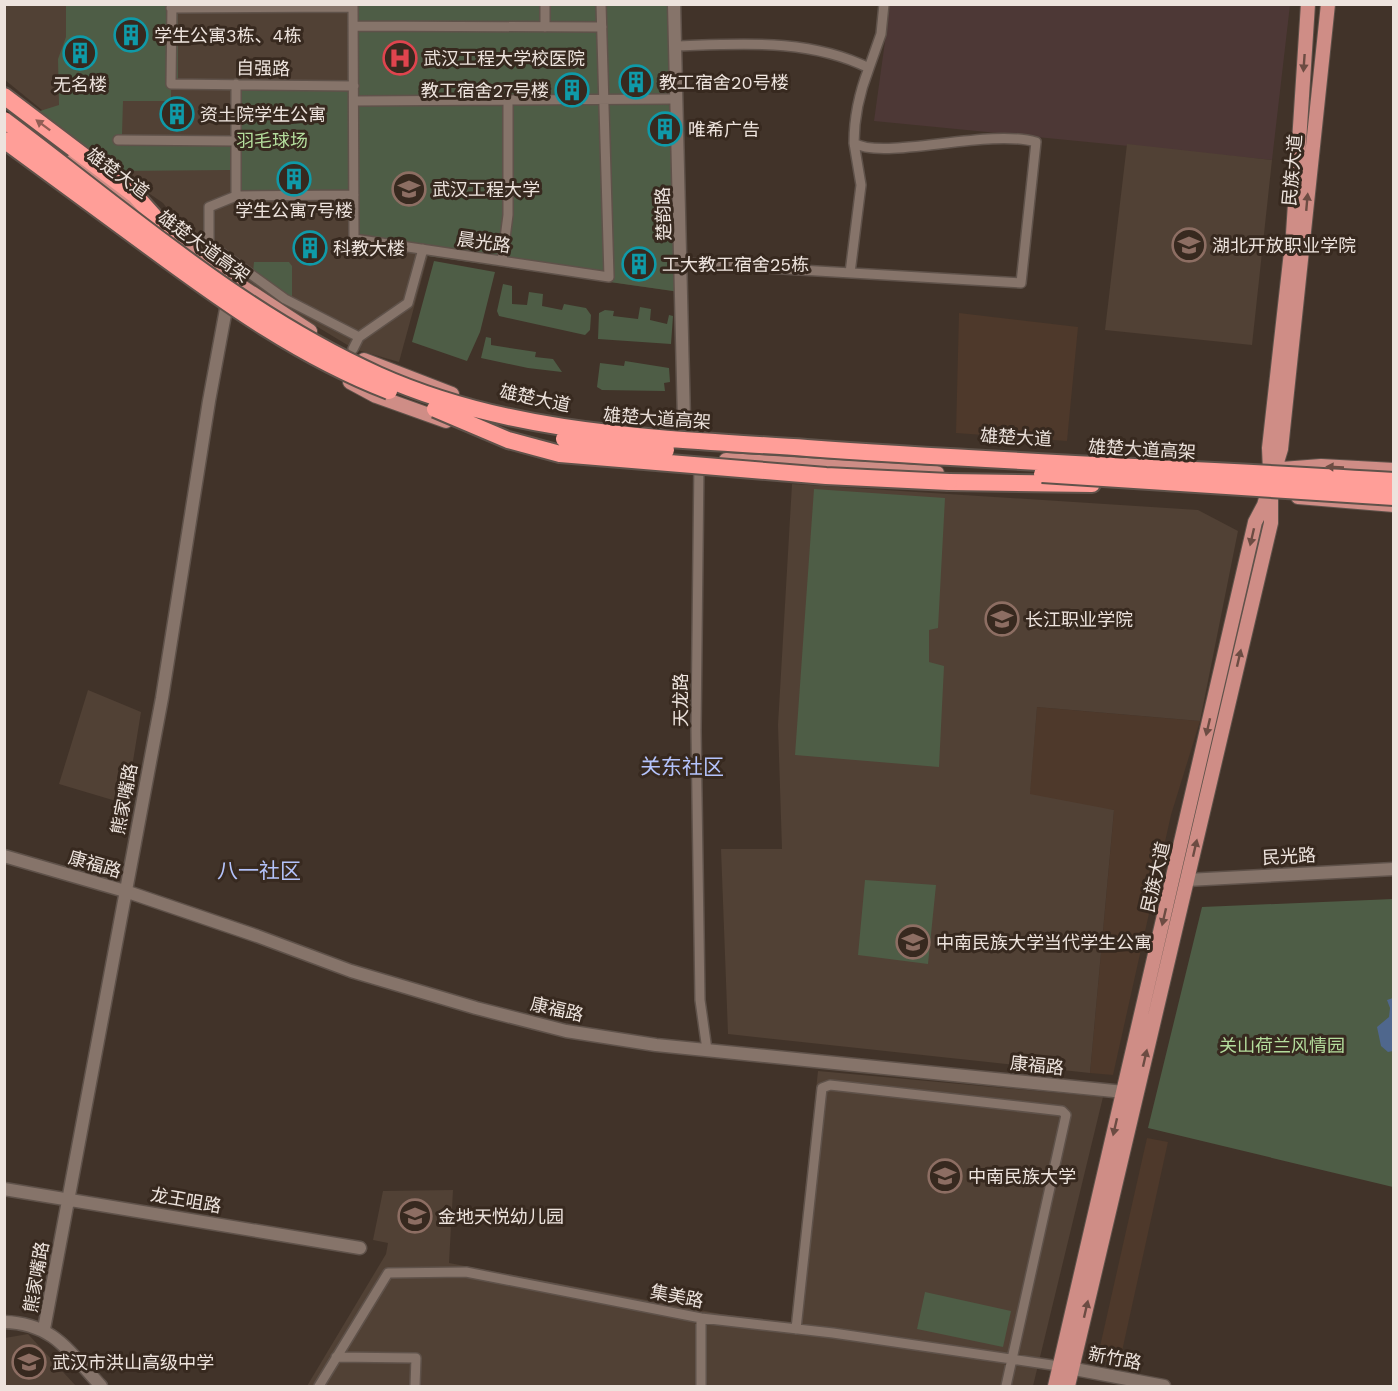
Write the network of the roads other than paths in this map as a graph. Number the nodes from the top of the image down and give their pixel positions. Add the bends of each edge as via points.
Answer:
1 (545, 4) edge
2 (601, 4) edge
3 (674, 4) edge
4 (884, 4) edge
5 (1308, 4) edge
6 (1328, 4) edge
7 (352, 5) edge
8 (172, 6) edge
9 (353, 26) junction
10 (545, 27) junction
11 (602, 27) junction
12 (676, 46) junction
13 (869, 68) junction
14 (236, 84) junction
15 (354, 87) junction
16 (4, 96) edge
17 (677, 99) junction
18 (507, 100) junction
19 (354, 101) junction
20 (604, 101) junction
21 (4, 113) edge
22 (4, 120) edge
23 (4, 140) edge
24 (118, 141) dead end
25 (236, 141) junction
26 (854, 143) junction
27 (4, 147) edge
28 (354, 195) junction
29 (236, 196) junction
30 (168, 232) junction
31 (423, 249) junction
32 (502, 261) junction
33 (682, 263) junction
34 (850, 273) junction
35 (226, 309) junction
36 (359, 337) junction
37 (337, 346) junction
38 (354, 349) dead end
39 (324, 370) junction
40 (435, 409) junction
41 (684, 422) dead end
42 (699, 459) junction
43 (1394, 470) edge
44 (1270, 481) junction
45 (1394, 481) edge
46 (1104, 484) junction
47 (1394, 497) edge
48 (1394, 505) edge
49 (4, 856) edge
50 (1394, 869) edge
51 (1187, 879) junction
52 (125, 891) junction
53 (707, 1050) junction
54 (1124, 1092) junction
55 (4, 1189) edge
56 (69, 1199) junction
57 (360, 1248) dead end
58 (701, 1318) junction
59 (4, 1322) edge
60 (44, 1329) junction
61 (796, 1329) junction
62 (336, 1357) junction
63 (1012, 1358) junction
64 (1066, 1367) junction
65 (101, 1386) edge
66 (319, 1386) edge
67 (415, 1386) edge
68 (701, 1386) edge
69 (1006, 1386) edge
70 (1055, 1386) edge
71 (1068, 1386) edge
72 (1164, 1386) edge

1 - 10 street
2 - 11 street
3 - 12 street, 楚韵路
4 - 13 street via 881,34
5 -> 44 main road, 民族大道 via 1293,234 1269,448
44 -> 6 main road, 民族大道 via 1281,449
7 - 8 street
7 - 9 street
8 - 14 street, 自强路 via 171,84
9 - 10 street
9 - 15 street
10 - 11 street
11 - 20 street
12 - 13 street via 791,44
12 - 17 street, 楚韵路
13 - 26 street via 862,85
14 - 15 street, 自强路
14 - 25 street
15 - 19 street
30 -> 16 highway via 135,195
17 - 20 street
17 - 33 street, 楚韵路
18 - 19 street
18 - 20 street
18 - 32 street via 508,215
19 - 28 street
20 - 32 street, 晨光路 via 609,277
21 - 30 main road, 雄楚大道
22 - 45 highway, 雄楚大道高架, bridge via 229,290 293,330 376,374 489,415 612,435 1154,470
23 - 40 highway, 雄楚大道高架, bridge via 280,339 357,379
24 - 25 street
25 - 29 street
26 - 34 street via 861,185
26 - 34 street via 862,148 992,137 1036,142 1022,283
27 - 35 main road, 雄楚大道
28 - 29 street
28 - 31 street, 晨光路 via 354,239
29 - 36 street via 209,207 209,243 285,299
30 - 37 main road, 雄楚大道 via 251,294
31 - 32 street, 晨光路
31 - 36 street via 408,303
33 - 34 street
33 - 41 street, 楚韵路
35 - 39 main road, 雄楚大道
35 - 52 street, 熊家嘴路 via 162,698
36 - 38 street
37 - 39 main road via 346,361 335,371
37 - 44 main road, 雄楚大道 via 418,382 489,407 550,422 955,452
39 - 42 main road, 雄楚大道 via 376,396 445,421 538,443
40 - 46 highway, bridge via 508,440 560,454 826,476
40 - 47 highway, 雄楚大道高架, bridge via 493,427 597,445
42 - 46 main road, 雄楚大道
42 - 53 street, 天龙路 via 696,753 700,1000
43 -> 44 main road, 雄楚大道 via 1321,466
44 - 46 main road, 雄楚大道
44 - 48 main road, 雄楚大道 via 1320,501
51 -> 44 main road, 民族大道 via 1271,523
44 -> 54 main road, 民族大道 via 1255,522
49 - 52 street, 康福路
50 - 51 street, 民光路
64 -> 51 main road, 民族大道
52 - 53 street, 康福路 via 351,971 476,1008 566,1031
52 - 56 street, 熊家嘴路
53 - 54 street, 康福路
54 -> 64 main road, 民族大道
55 - 56 street, 龙王咀路
56 - 57 street, 龙王咀路
56 - 60 street, 熊家嘴路
58 - 61 street, 集美路
58 - 62 street, 集美路 via 466,1272 388,1273
58 - 68 street
59 - 60 street
60 - 65 street
61 - 63 street, 集美路
61 - 63 street via 822,1088 830,1085 1062,1111 1066,1115
62 - 66 street
62 - 67 street via 416,1358
63 - 64 street, 集美路
63 - 69 street
64 - 70 main road, 民族大道
64 - 71 main road, 民族大道
64 - 72 street, 新竹路

